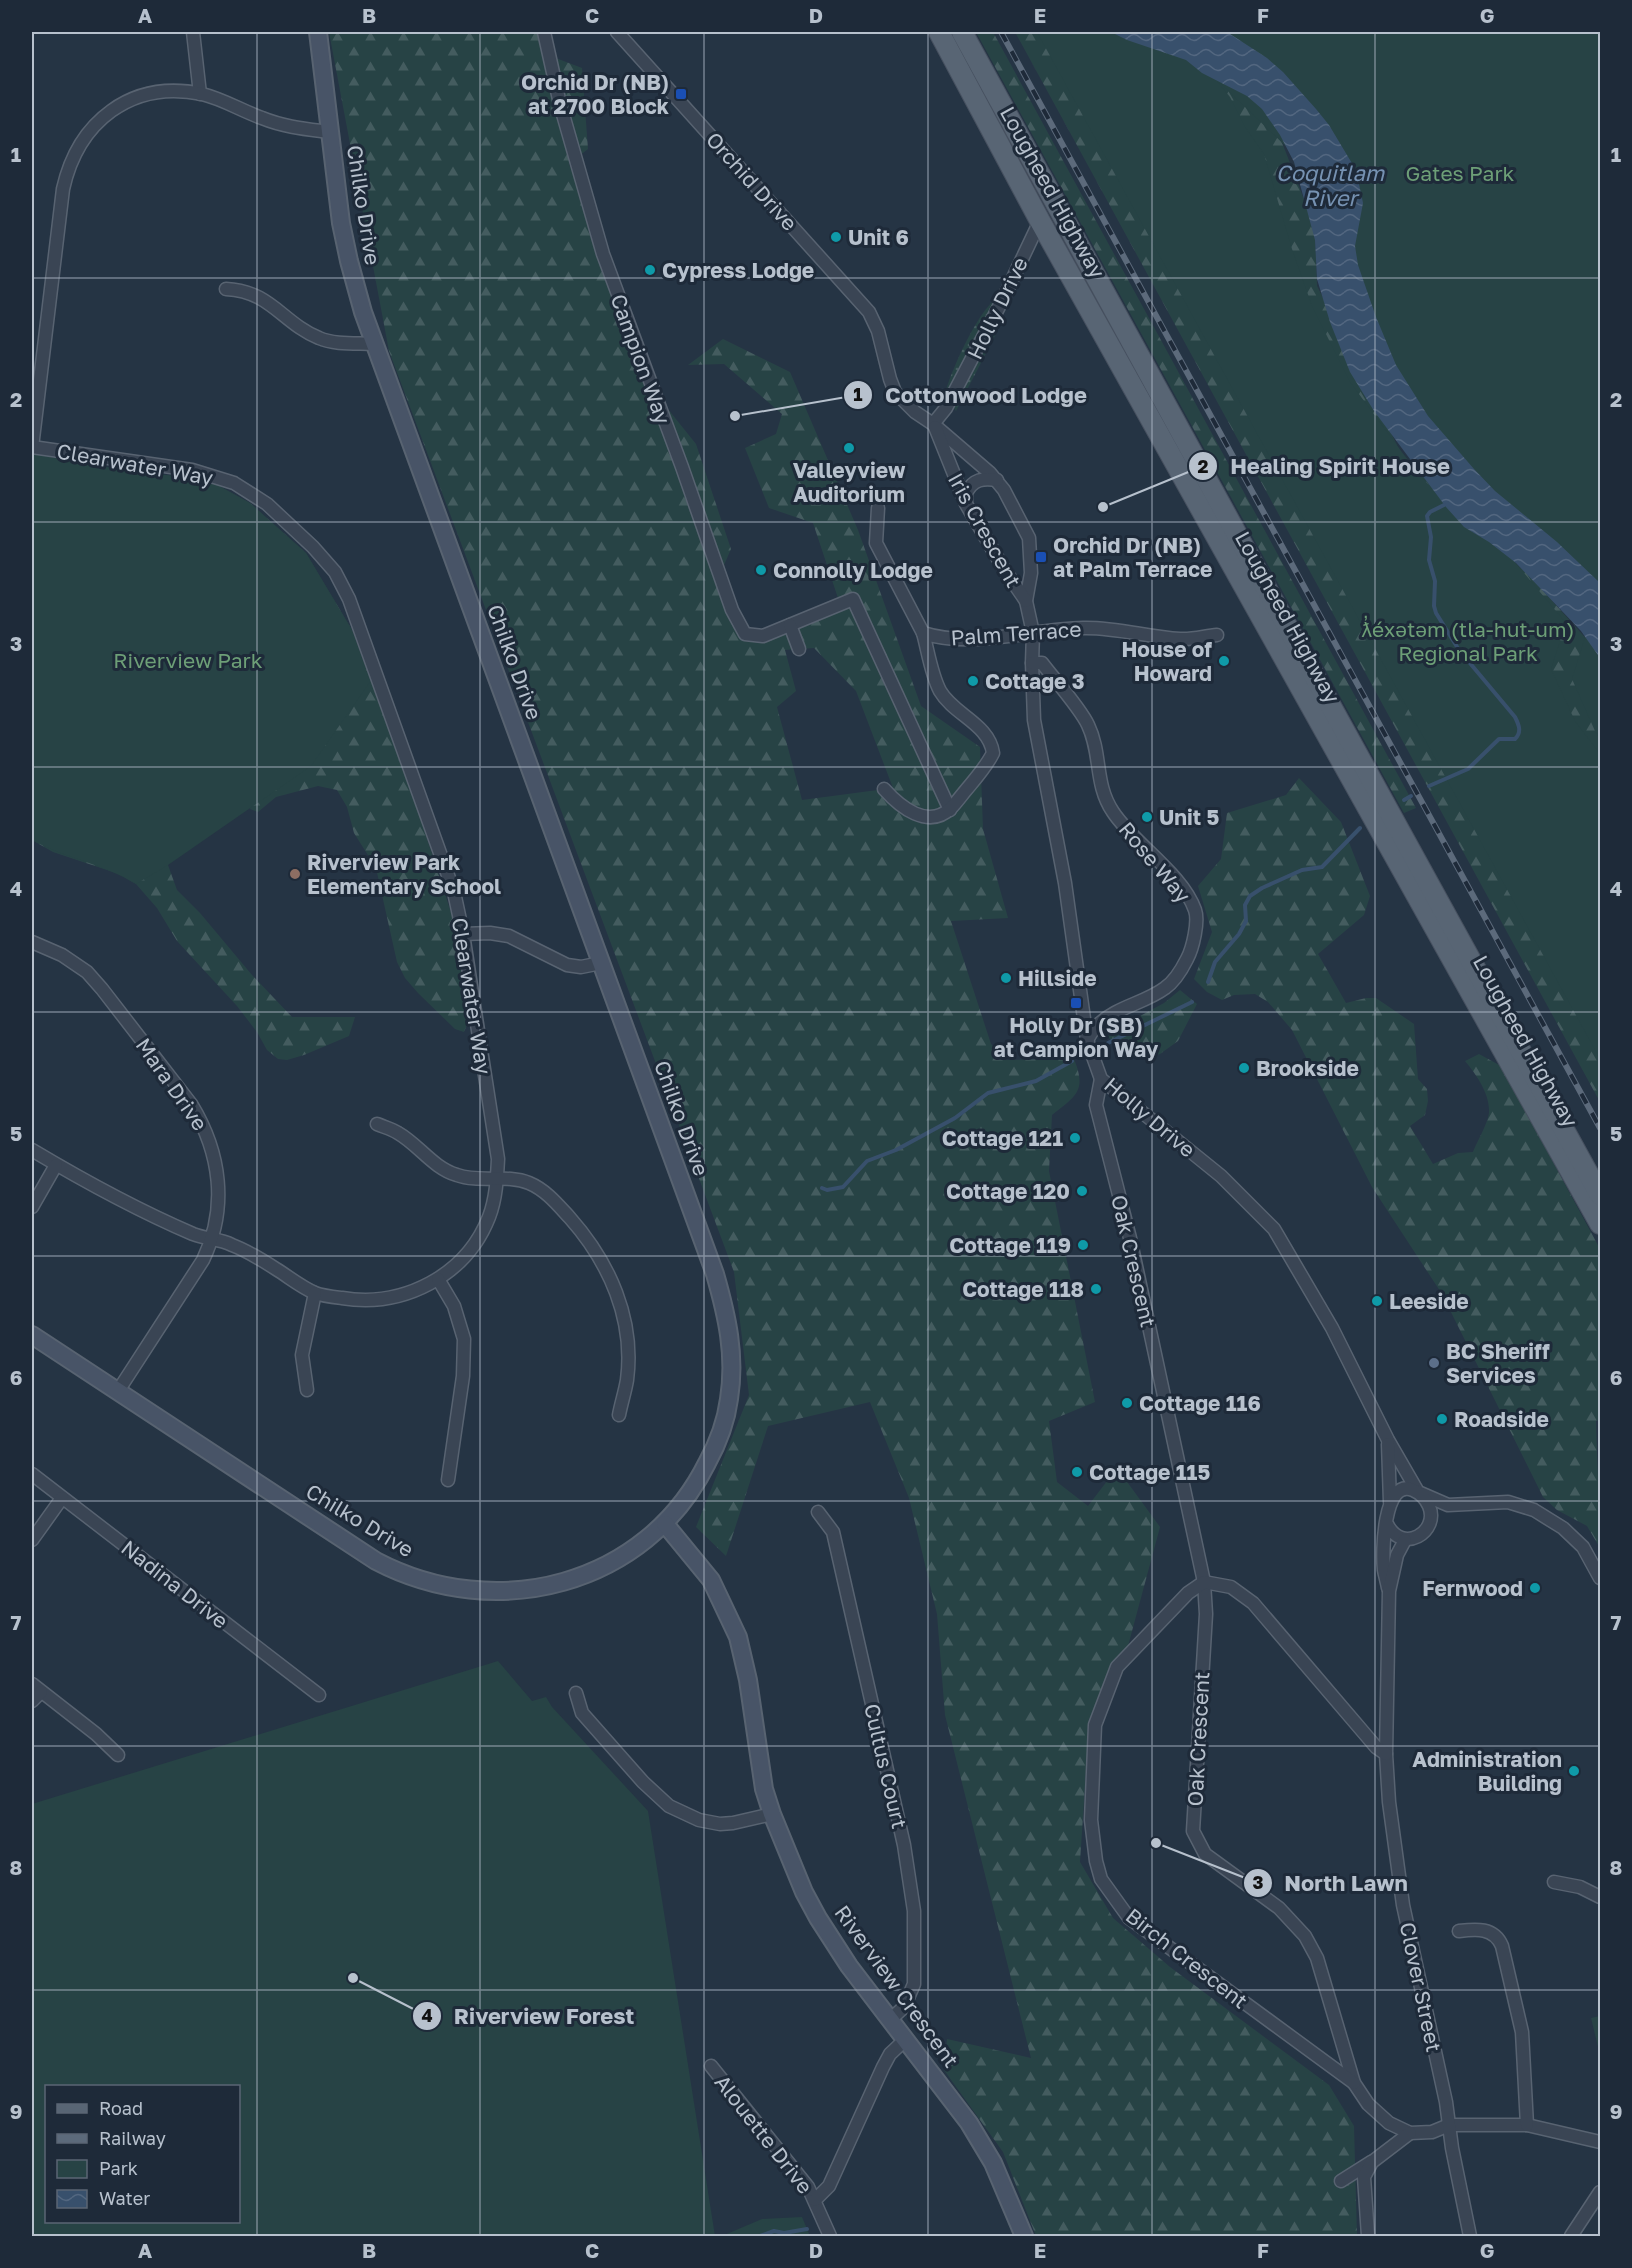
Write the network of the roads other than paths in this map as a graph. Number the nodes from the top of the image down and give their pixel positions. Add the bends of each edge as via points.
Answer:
1 (194, 32) edge
2 (318, 32) edge
3 (544, 32) edge
4 (617, 32) edge
5 (939, 32) edge
6 (963, 32) edge
7 (200, 94) junction
8 (329, 132) junction
9 (1040, 222) junction
10 (226, 289) dead end
11 (374, 344) junction
12 (933, 424) junction
13 (32, 447) edge
14 (997, 480) junction
15 (966, 504) junction
16 (878, 508) dead end
17 (1029, 557) junction
18 (1004, 569) junction
19 (1026, 601) junction
20 (790, 625) junction
21 (923, 633) junction
22 (1033, 633) junction
23 (1216, 635) dead end
24 (799, 649) dead end
25 (1032, 663) junction
26 (884, 789) dead end
27 (950, 810) junction
28 (463, 934) junction
29 (32, 942) edge
30 (601, 963) junction
31 (1087, 1040) junction
32 (1101, 1079) junction
33 (377, 1124) dead end
34 (32, 1150) edge
35 (56, 1165) junction
36 (496, 1179) junction
37 (1600, 1195) edge
38 (32, 1207) edge
39 (1600, 1224) edge
40 (212, 1239) junction
41 (438, 1279) junction
42 (315, 1293) junction
43 (32, 1335) edge
44 (307, 1390) dead end
45 (117, 1391) junction
46 (619, 1415) dead end
47 (1388, 1440) junction
48 (32, 1474) edge
49 (448, 1480) dead end
50 (1418, 1492) junction
51 (62, 1497) junction
52 (1390, 1502) junction
53 (1448, 1505) junction
54 (819, 1512) dead end
55 (1430, 1521) junction
56 (665, 1524) junction
57 (1387, 1524) junction
58 (32, 1540) edge
59 (1405, 1540) junction
60 (1600, 1578) edge
61 (1204, 1582) junction
62 (1389, 1591) junction
63 (36, 1688) edge
64 (576, 1693) dead end
65 (319, 1695) dead end
66 (32, 1701) edge
67 (1386, 1754) junction
68 (118, 1755) dead end
69 (772, 1814) junction
70 (1554, 1882) dead end
71 (1600, 1897) edge
72 (1458, 1930) dead end
73 (891, 2019) junction
74 (906, 2038) junction
75 (711, 2066) dead end
76 (1354, 2083) junction
77 (1449, 2125) junction
78 (1527, 2125) junction
79 (1410, 2133) junction
80 (1600, 2142) edge
81 (1372, 2162) junction
82 (1341, 2181) dead end
83 (1600, 2192) edge
84 (815, 2200) junction
85 (830, 2236) edge
86 (1024, 2236) edge
87 (1368, 2236) edge
88 (1470, 2236) edge
89 (1571, 2236) edge

1 - 7 street
2 - 8 street, Chilko Drive
3 - 20 street, Campion Way via 603,254 732,610 745,634 763,636
4 - 12 street, Orchid Drive via 869,312 895,392
5 - 9 main road, Lougheed Highway
6 - 37 main road, Lougheed Highway
7 - 8 street via 281,125
7 - 13 street via 162,92 128,100 90,129 71,159 63,189
8 - 11 street, Chilko Drive via 349,261
9 - 12 street, Holly Drive via 946,408
9 - 39 main road, Lougheed Highway
10 - 11 street via 259,297 318,338
11 - 30 street, Chilko Drive
12 - 14 street, Iris Crescent
12 - 15 street, Iris Crescent
13 - 28 street, Clearwater Way via 192,470 222,478 255,494 329,564 349,599 443,857
14 - 15 street via 975,481 966,493
14 - 17 street, Iris Crescent via 1029,538
15 - 18 street, Iris Crescent
16 - 21 street via 876,543
17 - 18 street via 1021,570 1013,574
17 - 19 street, Iris Crescent
18 - 19 street, Iris Crescent
19 - 22 street, Iris Crescent
20 - 24 street
20 - 27 street, Campion Way via 853,599
21 - 22 street, Palm Terrace via 938,638
21 - 27 street, Palm Terrace via 941,692 992,744 993,753 986,767
22 - 23 street, Palm Terrace via 1082,628 1181,639
22 - 25 street, Holly Drive
25 - 31 street, Holly Drive via 1034,720 1065,884
25 - 31 street, Rose Way via 1042,663 1088,724 1101,789 1114,814 1182,887 1196,911 1189,956 1178,975 1167,987 1097,1025
26 - 27 street via 898,804 925,818
28 - 30 street via 508,936 567,965
28 - 36 street, Clearwater Way via 496,1137
29 - 40 street, Mara Drive via 72,960 94,980 200,1117 217,1170 218,1202
30 - 56 street, Chilko Drive via 715,1274 730,1330 730,1388 719,1439 701,1477
31 - 32 street, Holly Drive
32 - 47 street, Holly Drive via 1221,1176 1274,1229 1332,1328
32 - 61 street, Oak Crescent via 1096,1105 1130,1238
33 - 36 street via 398,1133 447,1171 464,1177
34 - 35 street, Clearwater Way
35 - 38 street
35 - 40 street, Clearwater Way via 127,1204
36 - 41 street, Clearwater Way via 494,1203 478,1239 463,1259
36 - 46 street via 522,1181 543,1191 588,1238 609,1272 621,1309 628,1359
40 - 42 street, Clearwater Way via 244,1250
40 - 45 street, Mara Drive via 203,1260
41 - 42 street, Clearwater Way via 413,1291 381,1299 358,1300
41 - 49 street via 454,1306 464,1339 463,1376
42 - 44 street via 302,1354
43 - 45 street, Chilko Drive
45 - 56 street, Chilko Drive via 364,1554 433,1584 489,1592 556,1584 615,1561
47 - 50 street, Holly Drive
47 - 52 street, Holly Drive
48 - 51 street, Nadina Drive
50 - 52 street via 1401,1489
50 - 53 street
50 - 55 street via 1429,1505
51 - 58 street
51 - 65 street, Nadina Drive
52 - 57 street
53 - 55 street
53 - 60 street via 1508,1502 1548,1517 1583,1547
54 - 73 street, Cultus Court via 833,1532 904,1845 914,1911 914,1984 904,2007
55 - 59 street via 1421,1534
56 - 69 street, Riverview Crescent via 711,1580 738,1637 760,1768
57 - 59 street via 1391,1532
57 - 62 street, Clover Street via 1384,1569
59 - 62 street, Clover Street
61 - 67 street via 1231,1587 1253,1603
61 - 76 street, Oak Crescent via 1206,1614 1193,1831 1205,1854 1279,1908 1305,1936 1317,1958
61 - 76 street, Birch Crescent via 1188,1593 1117,1667 1095,1725 1091,1820 1101,1880 1129,1918
62 - 67 street, Clover Street
63 - 66 street
63 - 68 street
64 - 69 street via 582,1713 669,1806 699,1820 720,1824
67 - 77 street, Clover Street via 1403,1905
69 - 73 street, Riverview Crescent via 818,1918
70 - 71 street via 1580,1887
72 - 78 street via 1489,1931 1502,1946 1522,2032
73 - 74 street, Riverview Crescent
74 - 84 street via 890,2054 829,2186
74 - 86 street, Riverview Crescent via 981,2143
75 - 84 street, Alouette Drive
76 - 79 street, Oak Crescent via 1368,2104 1389,2123
77 - 78 street
77 - 79 street via 1432,2132
77 - 88 street, Clover Street
78 - 80 street
79 - 81 street
81 - 82 street
81 - 87 street via 1364,2177
83 - 89 street
84 - 85 street, Alouette Drive

